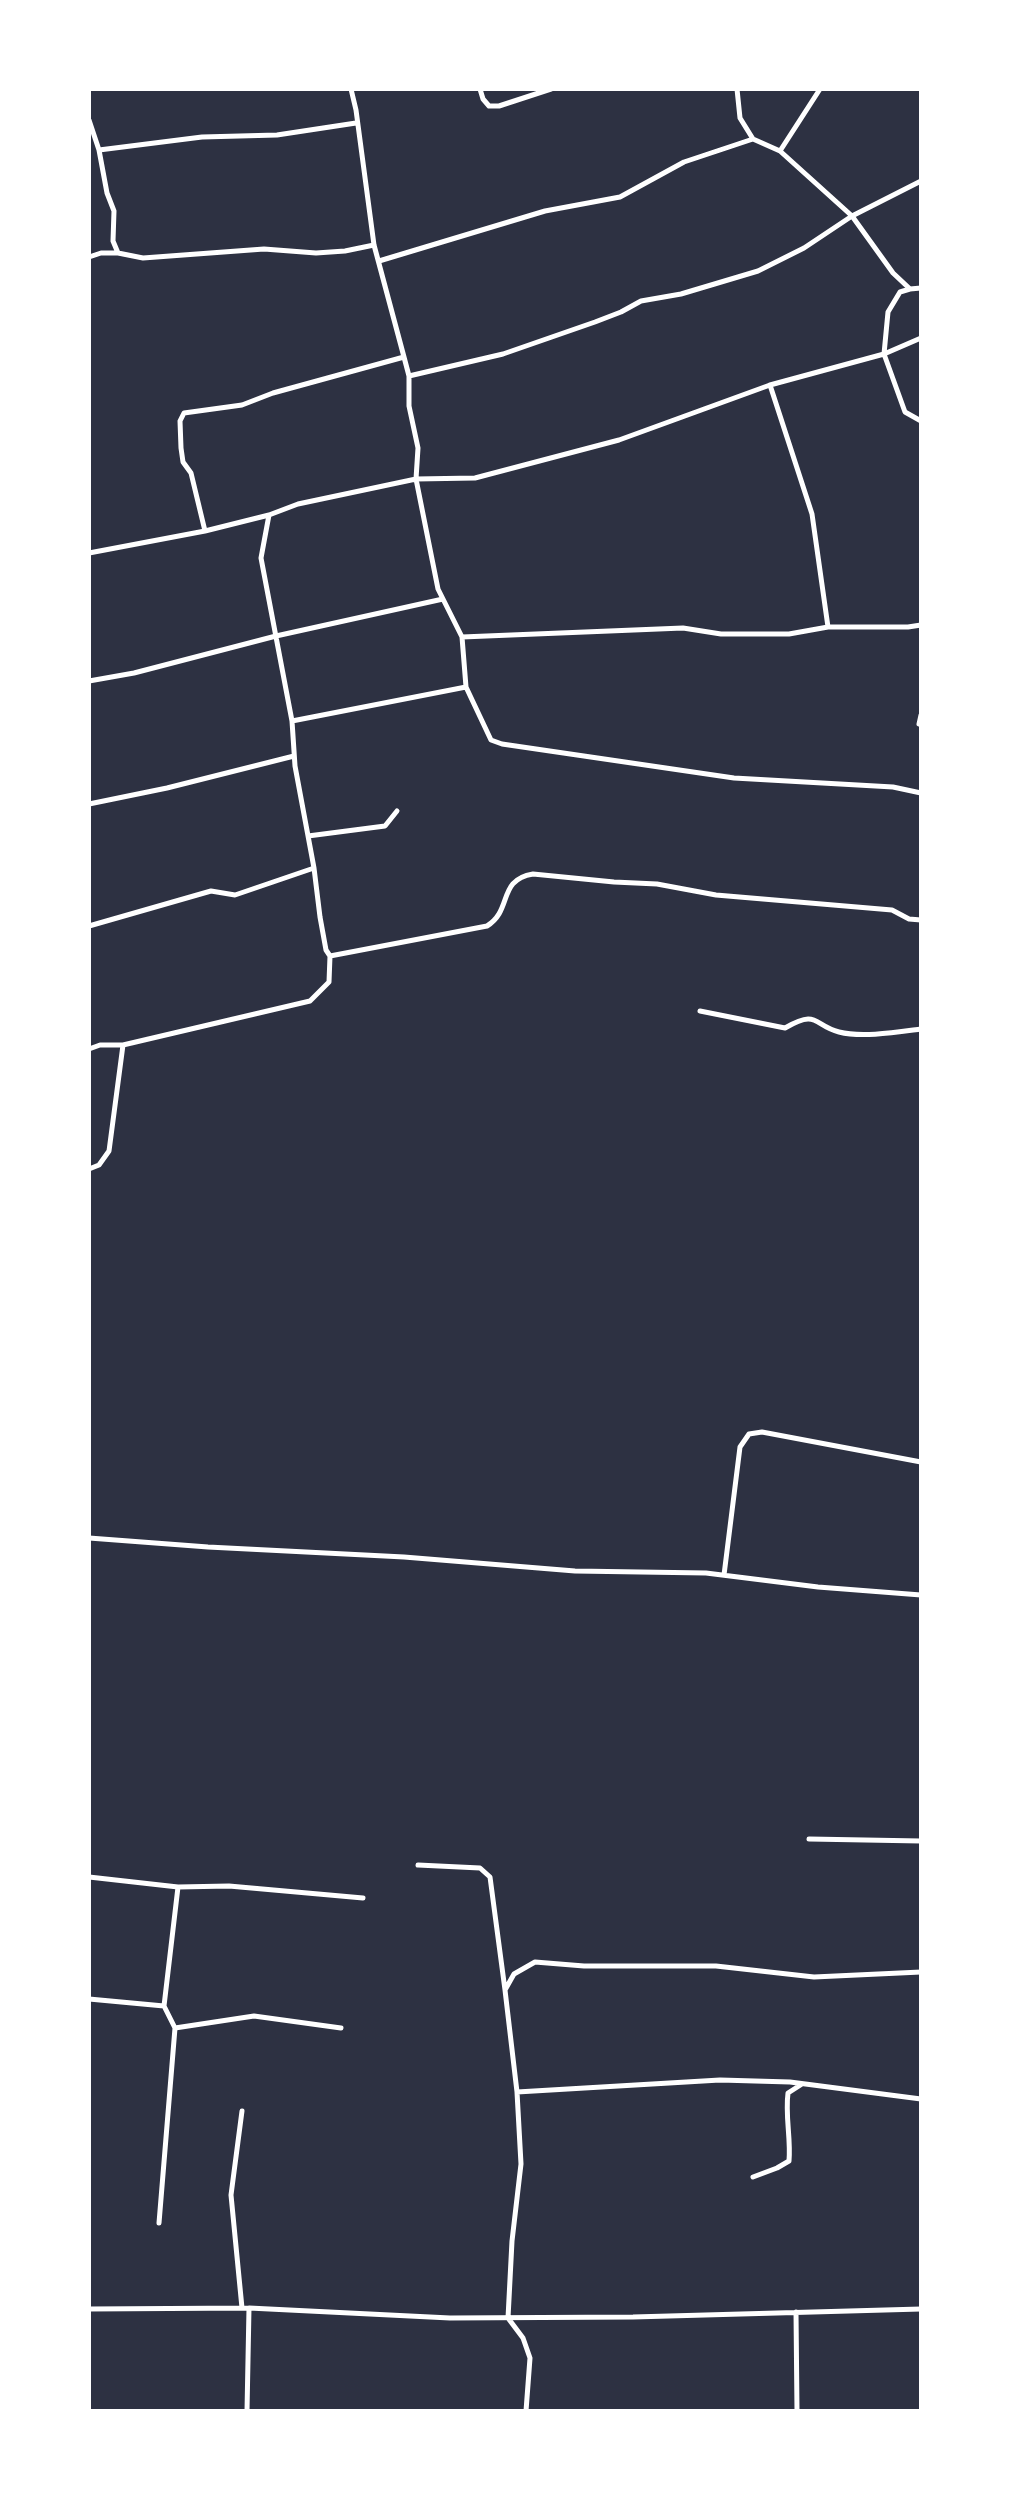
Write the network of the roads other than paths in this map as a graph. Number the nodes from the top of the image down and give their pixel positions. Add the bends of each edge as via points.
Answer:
1 (351, 89) edge
2 (480, 89) edge
3 (551, 89) edge
4 (737, 89) edge
5 (820, 89) edge
6 (89, 120) edge
7 (356, 123) junction
8 (753, 139) junction
9 (99, 150) junction
10 (780, 151) junction
11 (921, 181) edge
12 (852, 216) junction
13 (374, 245) junction
14 (118, 253) junction
15 (89, 257) edge
16 (379, 261) junction
17 (910, 289) junction
18 (920, 290) edge
19 (921, 338) edge
20 (884, 354) junction
21 (404, 357) junction
22 (409, 376) junction
23 (770, 385) junction
24 (921, 421) edge
25 (416, 479) junction
26 (269, 515) junction
27 (205, 531) junction
28 (89, 553) edge
29 (443, 599) junction
30 (921, 625) edge
31 (828, 627) junction
32 (276, 636) junction
33 (462, 637) junction
34 (89, 681) edge
35 (466, 687) junction
36 (921, 715) edge
37 (292, 721) junction
38 (919, 724) edge
39 (294, 756) junction
40 (921, 793) edge
41 (89, 804) edge
42 (397, 811) dead end
43 (308, 836) junction
44 (314, 868) junction
45 (921, 920) edge
46 (89, 926) edge
47 (330, 956) junction
48 (700, 1011) dead end
49 (921, 1029) edge
50 (123, 1045) junction
51 (89, 1049) edge
52 (89, 1169) edge
53 (921, 1462) edge
54 (89, 1538) edge
55 (724, 1575) junction
56 (921, 1595) edge
57 (809, 1839) dead end
58 (921, 1841) edge
59 (418, 1865) dead end
60 (89, 1877) edge
61 (178, 1887) junction
62 (363, 1898) dead end
63 (921, 1972) edge
64 (505, 1990) junction
65 (89, 2000) edge
66 (164, 2006) junction
67 (174, 2028) junction
68 (341, 2028) dead end
69 (802, 2084) junction
70 (517, 2092) junction
71 (921, 2099) edge
72 (243, 2111) dead end
73 (753, 2177) dead end
74 (159, 2223) dead end
75 (242, 2308) junction
76 (249, 2308) junction
77 (89, 2309) edge
78 (921, 2309) edge
79 (796, 2312) junction
80 (509, 2318) junction
81 (247, 2411) edge
82 (526, 2411) edge
83 (797, 2411) edge

1 - 7 street
2 - 3 street via 489,106
4 - 8 street via 740,118
5 - 10 street
6 - 9 street
7 - 9 street via 277,135 202,137
7 - 13 street
8 - 10 street
8 - 16 street via 684,162 620,197 545,211
9 - 14 street via 114,211
10 - 12 street
11 - 12 street
12 - 17 street
12 - 22 street via 758,271 641,301 604,319 503,354
13 - 14 street via 316,253 264,249 143,258
13 - 16 street
14 - 15 street
16 - 21 street
17 - 18 street
17 - 20 street via 900,292 888,312
19 - 20 street
20 - 23 street
20 - 24 street via 905,412
21 - 22 street
21 - 27 street via 242,405 184,413 180,421 183,462 191,473
22 - 25 street via 409,406 418,448
23 - 25 street via 619,440 475,478
23 - 31 street via 812,514
25 - 26 street via 298,504
25 - 29 street
26 - 27 street
26 - 32 street via 261,558
27 - 28 street
29 - 32 street
29 - 33 street
30 - 31 street
31 - 33 street via 789,634 721,634 683,628
32 - 34 street
32 - 37 street
33 - 35 street
35 - 37 street
35 - 40 street via 491,740 502,744 734,778 893,787
36 - 38 street
37 - 39 street
39 - 41 street
39 - 43 street
42 - 43 street via 386,826
43 - 44 street
44 - 46 street via 235,895 211,891
44 - 47 street
45 - 47 street via 892,910 533,874 511,884 497,920 487,926
47 - 50 street via 329,982 310,1001
48 - 49 street via 785,1028 814,1018 839,1032
50 - 51 street
50 - 52 street via 109,1151 99,1165
53 - 55 street via 762,1432 749,1434 740,1447
54 - 55 street via 575,1572
55 - 56 street
57 - 58 street
59 - 64 street via 480,1868 490,1877
60 - 61 street
61 - 62 street via 229,1886
61 - 66 street
63 - 64 street via 814,1977 716,1966 535,1962 514,1974
64 - 70 street
65 - 66 street
66 - 67 street
67 - 68 street via 254,2016
67 - 74 street
69 - 70 street via 720,2080
69 - 71 street
69 - 73 street via 788,2093 789,2161
70 - 80 street via 521,2164
72 - 75 street via 231,2195
75 - 76 street
75 - 77 street
76 - 80 street
76 - 81 street
78 - 79 street
79 - 80 street
79 - 83 street
80 - 82 street via 530,2358

